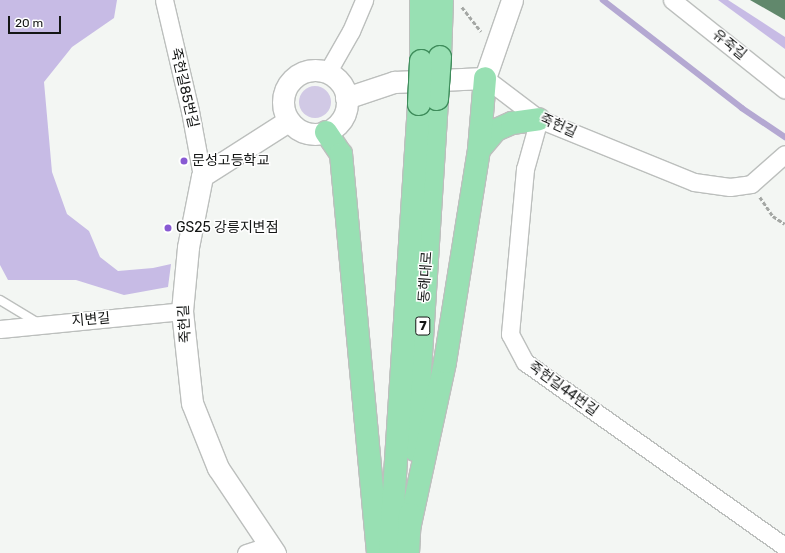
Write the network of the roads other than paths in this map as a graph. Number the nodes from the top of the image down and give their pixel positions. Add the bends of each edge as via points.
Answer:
1 (164, 0) edge
2 (364, 0) edge
3 (672, 0) edge
4 (441, 2) edge
5 (511, 7) edge
6 (327, 73) junction
7 (485, 78) junction
8 (785, 90) edge
9 (346, 98) junction
10 (428, 102) junction
11 (539, 119) junction
12 (288, 121) junction
13 (326, 132) junction
14 (479, 150) junction
15 (785, 154) edge
16 (202, 176) junction
17 (0, 300) edge
18 (182, 311) junction
19 (40, 324) junction
20 (0, 329) edge
21 (409, 529) junction
22 (785, 547) edge
23 (261, 551) edge
24 (378, 553) edge
25 (390, 553) edge
26 (408, 553) edge

1 - 16 street, 죽헌길85번길
2 - 6 street via 351,31
3 - 8 street, 유죽길
4 - 10 main road, 동해대로 / 7, bridge via 431,59
5 - 7 street via 494,46
6 - 9 street via 343,87
6 - 12 street via 306,71 290,82 283,101
7 - 9 street via 394,82
7 - 11 street, 죽헌길
7 - 14 main road
9 - 13 street via 342,119
10 - 21 main road, 동해대로 / 7
10 - 25 main road, 동해대로 / 7
11 - 14 main road via 512,123 496,130
11 - 15 street, 죽헌길 via 694,182 730,188 751,184
11 - 22 street, 죽헌길44번길 via 525,169 510,334 525,362
12 - 13 street via 304,133
12 - 16 street
13 - 24 main road via 341,154
14 - 21 main road via 445,362
16 - 18 street, 죽헌길 via 188,247
17 - 19 lane
18 - 19 street, 지변길
18 - 23 street, 죽헌길 via 192,403 218,468
19 - 20 street, 지변길
21 - 26 main road, 동해대로 / 7

